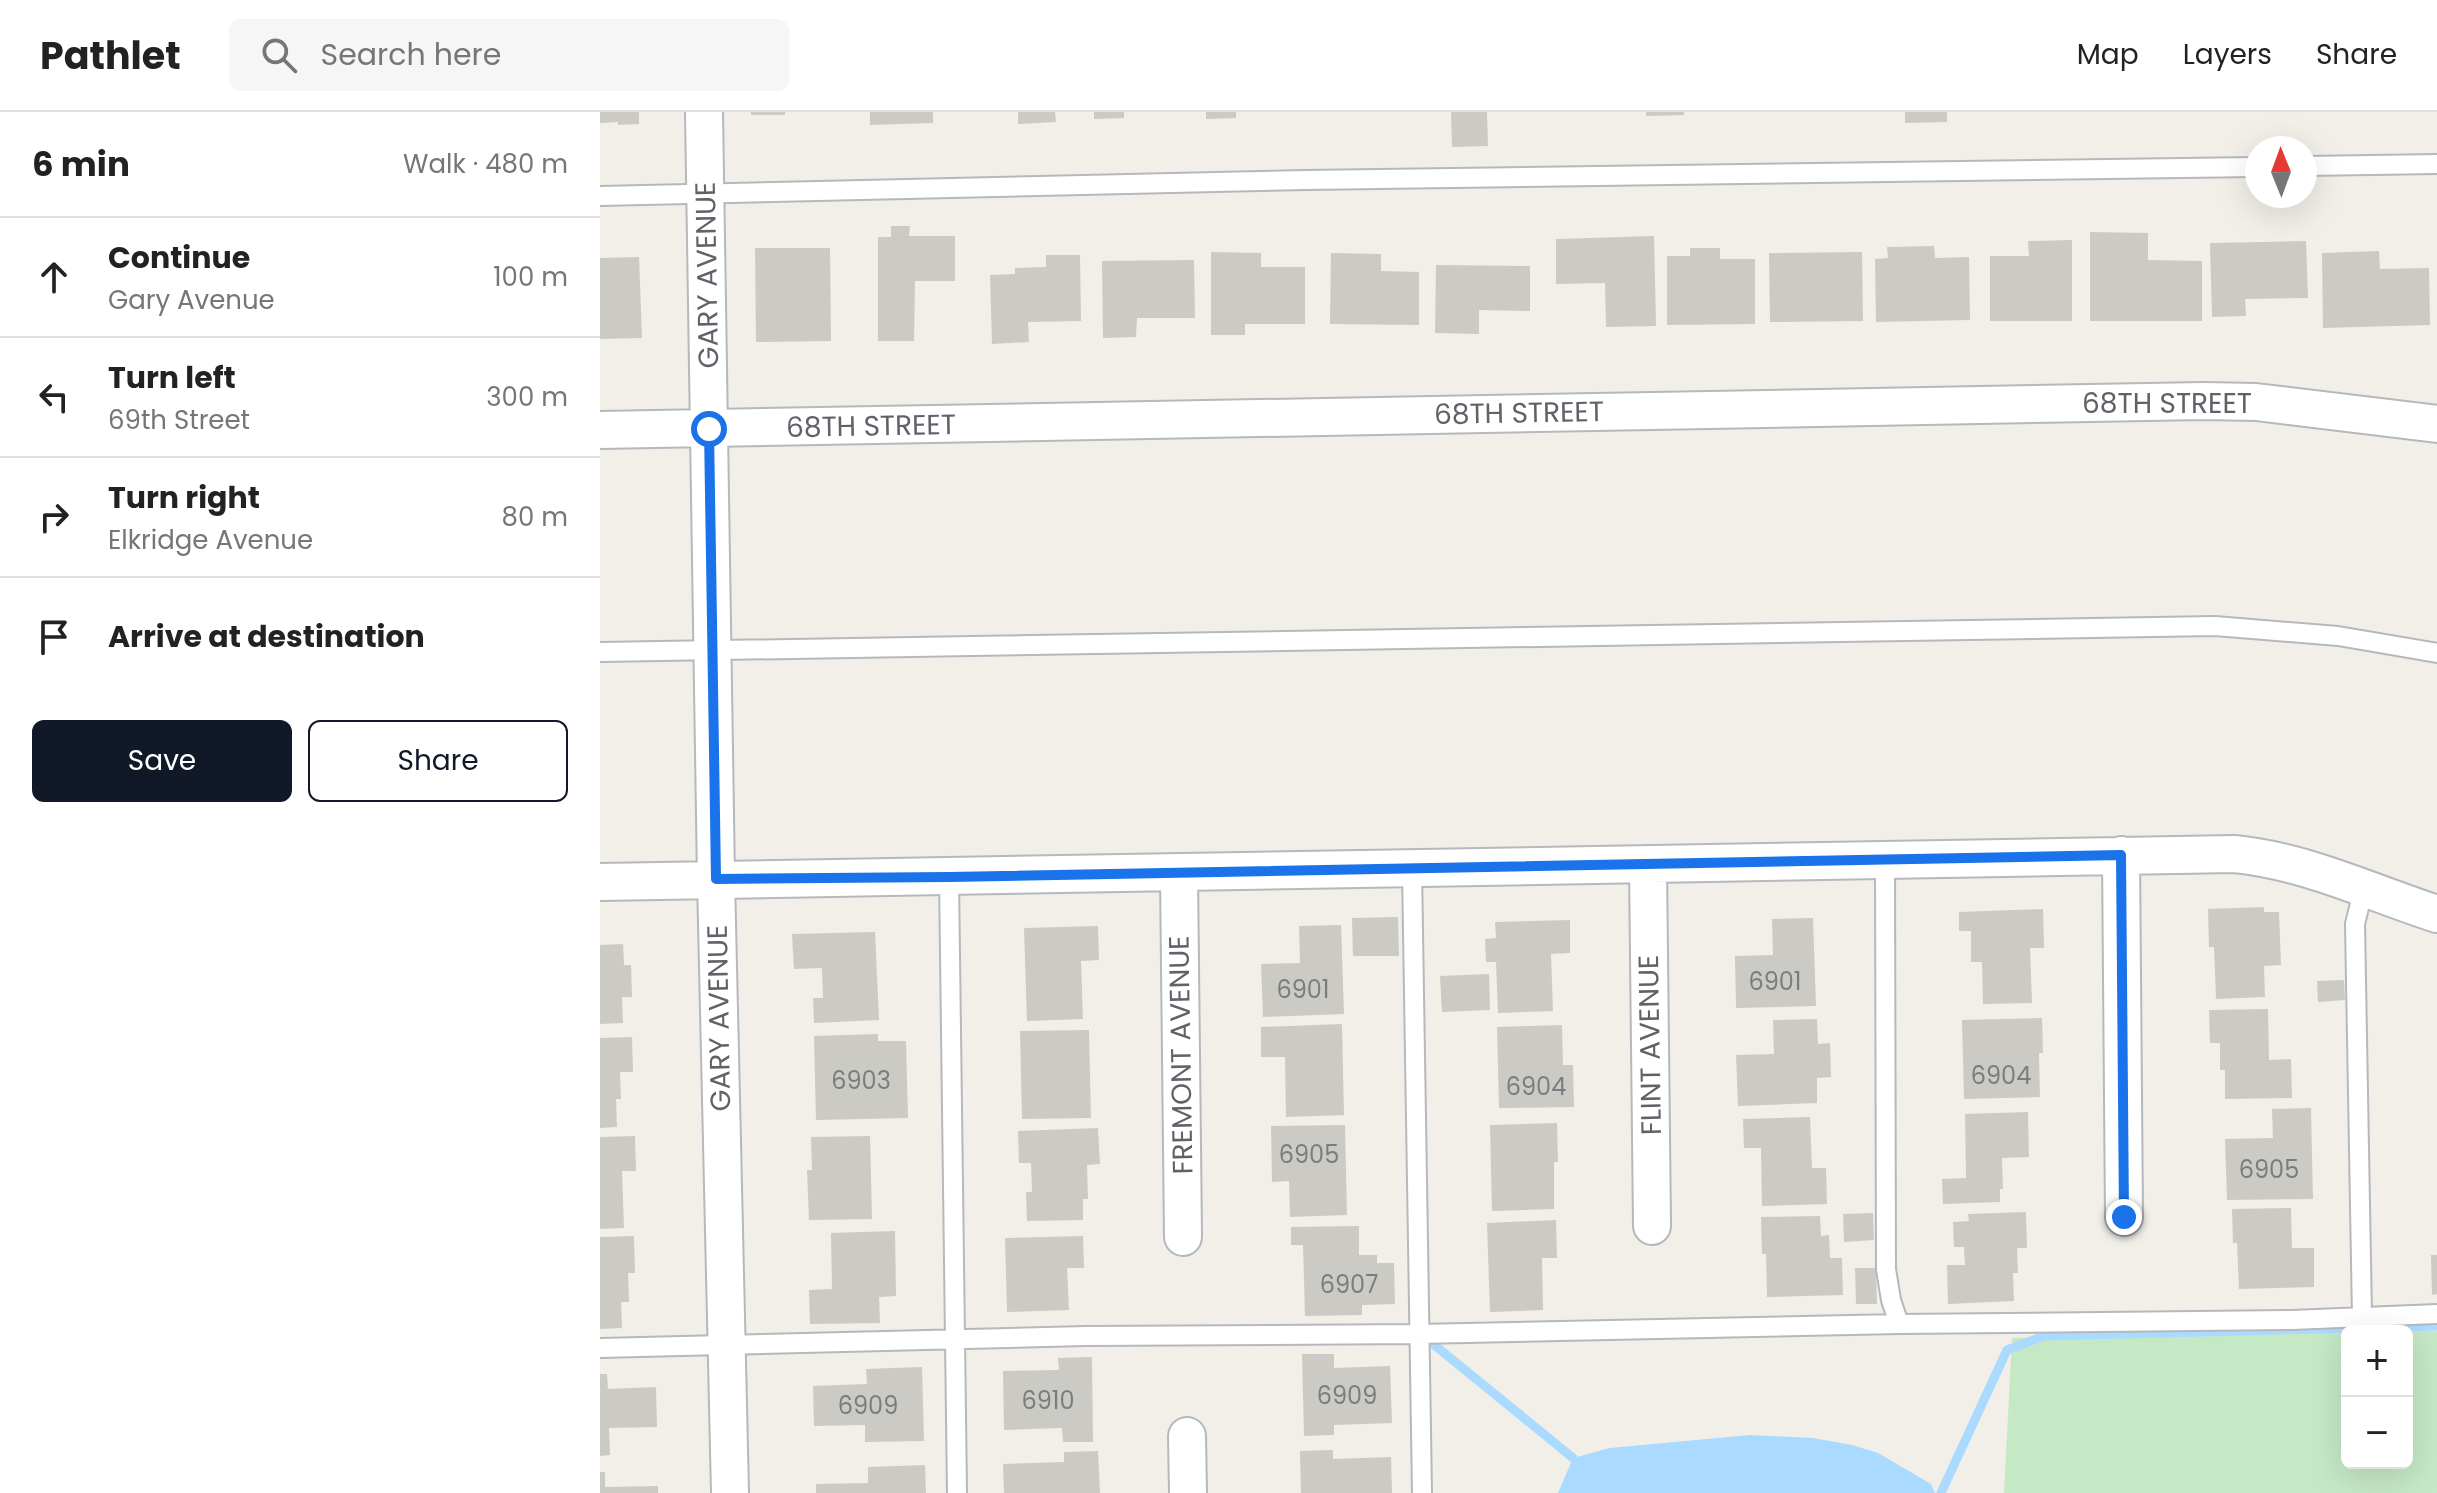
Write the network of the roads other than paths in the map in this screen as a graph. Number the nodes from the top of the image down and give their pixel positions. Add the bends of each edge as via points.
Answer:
1 (704, 112) edge
2 (2437, 164) edge
3 (2317, 166) edge
4 (2245, 167) edge
5 (705, 195) junction
6 (600, 196) edge
7 (2437, 424) edge
8 (709, 429) junction
9 (600, 430) edge
10 (713, 650) junction
11 (600, 652) edge
12 (2437, 653) edge
13 (2121, 855) junction
14 (1885, 860) junction
15 (1648, 864) junction
16 (1412, 868) junction
17 (1179, 873) junction
18 (949, 877) junction
19 (716, 879) junction
20 (600, 882) edge
21 (2364, 887) junction
22 (2437, 914) edge
23 (2124, 1217) dead end
24 (1652, 1226) dead end
25 (1183, 1237) dead end
26 (2437, 1314) edge
27 (2362, 1317) junction
28 (1899, 1324) junction
29 (1418, 1334) junction
30 (954, 1340) junction
31 (727, 1343) junction
32 (600, 1348) edge
33 (1187, 1436) dead end
34 (730, 1493) edge
35 (957, 1493) edge
36 (1188, 1493) edge
37 (1422, 1493) edge

1 - 5 street, GARY AVENUE
2 - 3 lane
4 - 5 lane via 1306,180
5 - 6 lane
5 - 8 street, GARY AVENUE
7 - 8 street, 68TH STREET via 2256,402 2204,401
8 - 9 street, 68TH STREET
8 - 10 street, GARY AVENUE
10 - 11 lane
10 - 12 lane via 2215,626 2338,636
10 - 19 street, GARY AVENUE
13 - 14 street
13 - 21 street via 2260,856
13 - 23 street
14 - 15 street
14 - 28 lane via 1886,1269
15 - 16 street
15 - 24 street, FLINT AVENUE
16 - 17 street
16 - 29 lane
17 - 18 street
17 - 25 street, FREMONT AVENUE
18 - 19 street
18 - 30 lane
19 - 20 street
19 - 31 street, GARY AVENUE
21 - 22 street
21 - 27 lane via 2355,924
26 - 27 lane
27 - 28 lane
28 - 29 lane
29 - 30 lane
29 - 37 lane
30 - 31 lane
30 - 35 lane
31 - 32 lane
31 - 34 street, GARY AVENUE
33 - 36 street

